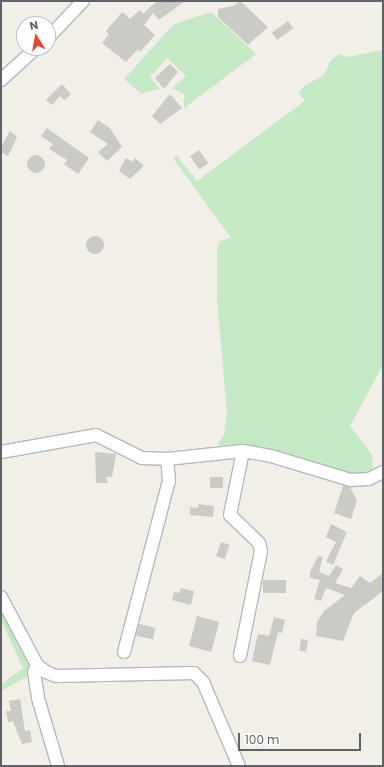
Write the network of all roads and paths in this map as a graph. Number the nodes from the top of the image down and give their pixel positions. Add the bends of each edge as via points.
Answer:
1 (83, 1) edge
2 (56, 30) edge
3 (27, 56) edge
4 (2, 77) edge
5 (243, 451) junction
6 (1, 452) edge
7 (167, 459) junction
8 (383, 472) edge
9 (1, 597) edge
10 (124, 652) dead end
11 (240, 656) dead end
12 (37, 665) junction
13 (58, 766) edge
14 (239, 766) edge

1 - 2 street
3 - 4 street
5 - 7 street
5 - 8 street via 271,456 351,480 369,479
5 - 11 street via 230,515 261,547
6 - 7 street via 96,436 142,458
7 - 10 street via 169,481
9 - 12 street
12 - 13 street via 34,672 38,698
12 - 14 street via 56,676 194,673 203,682

